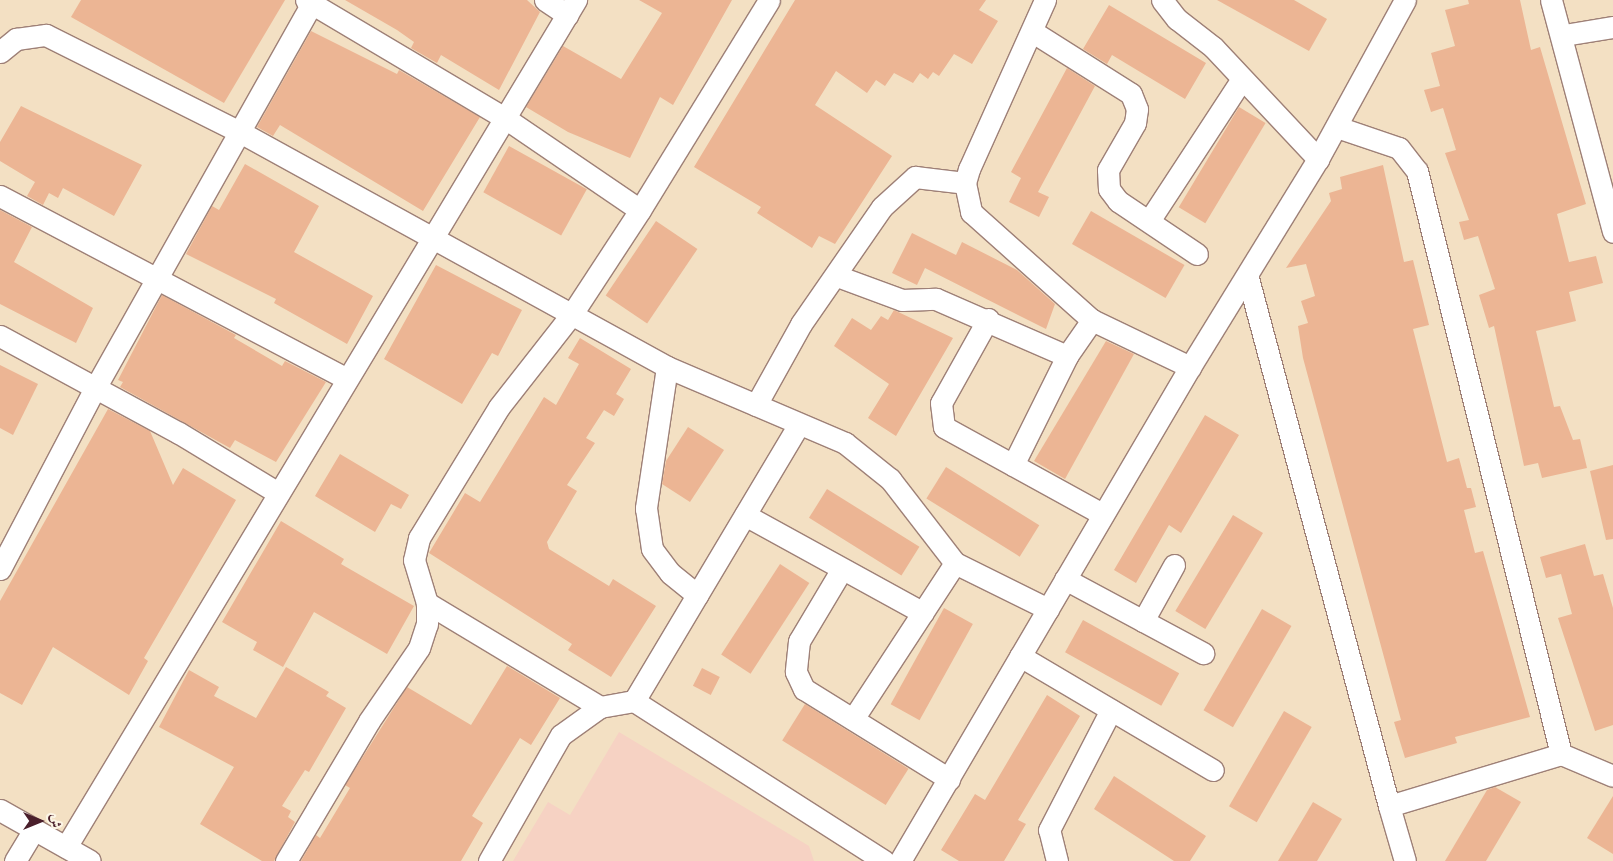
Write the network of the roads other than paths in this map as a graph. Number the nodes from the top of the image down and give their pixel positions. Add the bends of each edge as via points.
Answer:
1 (545, 0) edge
2 (768, 0) edge
3 (1045, 0) edge
4 (1162, 0) edge
5 (1405, 0) edge
6 (1551, 0) edge
7 (311, 1) edge
8 (572, 8) edge
9 (1613, 27) edge
10 (1033, 32) junction
11 (1564, 35) junction
12 (0, 52) edge
13 (1242, 79) junction
14 (505, 118) junction
15 (1337, 127) junction
16 (240, 132) junction
17 (1318, 159) junction
18 (965, 183) junction
19 (0, 196) edge
20 (640, 210) junction
21 (1149, 221) junction
22 (1613, 232) edge
23 (431, 240) junction
24 (1197, 254) dead end
25 (837, 276) junction
26 (1248, 278) junction
27 (157, 279) junction
28 (572, 314) junction
29 (988, 319) junction
30 (1092, 320) junction
31 (0, 336) edge
32 (1067, 356) junction
33 (666, 367) junction
34 (1190, 367) junction
35 (347, 379) junction
36 (94, 390) junction
37 (756, 405) junction
38 (799, 424) junction
39 (1014, 465) junction
40 (278, 494) junction
41 (1102, 514) junction
42 (745, 515) junction
43 (955, 563) junction
44 (1174, 566) dead end
45 (0, 569) edge
46 (842, 569) junction
47 (1065, 579) junction
48 (697, 595) junction
49 (427, 603) junction
50 (1048, 609) junction
51 (923, 613) junction
52 (1143, 621) junction
53 (1203, 653) dead end
54 (1020, 656) junction
55 (634, 701) junction
56 (600, 707) junction
57 (1111, 710) junction
58 (853, 719) junction
59 (1561, 754) junction
60 (1213, 770) dead end
61 (1613, 776) edge
62 (948, 779) junction
63 (1389, 806) junction
64 (0, 810) edge
65 (34, 830) junction
66 (66, 847) junction
67 (15, 861) edge
68 (90, 861) edge
69 (286, 861) edge
70 (489, 861) edge
71 (884, 861) edge
72 (900, 861) edge
73 (1057, 861) edge
74 (1405, 861) edge

1 - 8 street
2 - 20 street
3 - 10 street
4 - 13 street
5 - 15 street
6 - 11 street
7 - 14 street
7 - 16 street
8 - 14 street
9 - 11 street
10 - 18 street
10 - 21 street via 1131,94 1137,109 1135,123 1108,170 1108,182 1118,201
11 - 22 street
12 - 16 street via 16,39 46,35
13 - 17 street
13 - 21 street
14 - 20 street
14 - 23 street
15 - 17 street
15 - 59 street via 1399,148 1417,172
16 - 23 street
16 - 27 street
17 - 26 street
18 - 25 street via 915,177 882,206
18 - 30 street via 971,212
19 - 27 street
20 - 28 street
21 - 24 street
23 - 28 street
23 - 35 street
25 - 29 street via 902,300 936,299
25 - 37 street via 801,324
26 - 34 street
26 - 63 street
27 - 35 street
27 - 36 street
28 - 33 street
28 - 49 street via 500,407 419,538 414,560
29 - 32 street
29 - 39 street via 941,403 939,416 944,427
30 - 32 street
30 - 34 street
31 - 36 street
32 - 39 street
33 - 37 street
33 - 48 street via 647,516 652,549 670,573
34 - 41 street
35 - 40 street
36 - 40 street via 179,433
36 - 45 street
37 - 38 street
38 - 42 street
38 - 43 street via 845,443 876,466
39 - 41 street
40 - 66 street
41 - 47 street
42 - 46 street
42 - 48 street
43 - 50 street
43 - 51 street
44 - 52 street
46 - 51 street
46 - 58 street via 799,640 796,672 804,689
47 - 50 street
47 - 52 street
48 - 55 street
49 - 56 street
49 - 69 street via 428,624 419,648 370,721
50 - 54 street
51 - 58 street
52 - 53 street
54 - 57 street
54 - 62 street
55 - 56 street
55 - 71 street
56 - 70 street via 561,734
57 - 60 street
57 - 73 street via 1050,830
58 - 62 street
59 - 61 street
59 - 63 street
62 - 72 street
63 - 74 street
64 - 65 street
65 - 66 street
65 - 67 street
66 - 68 street

